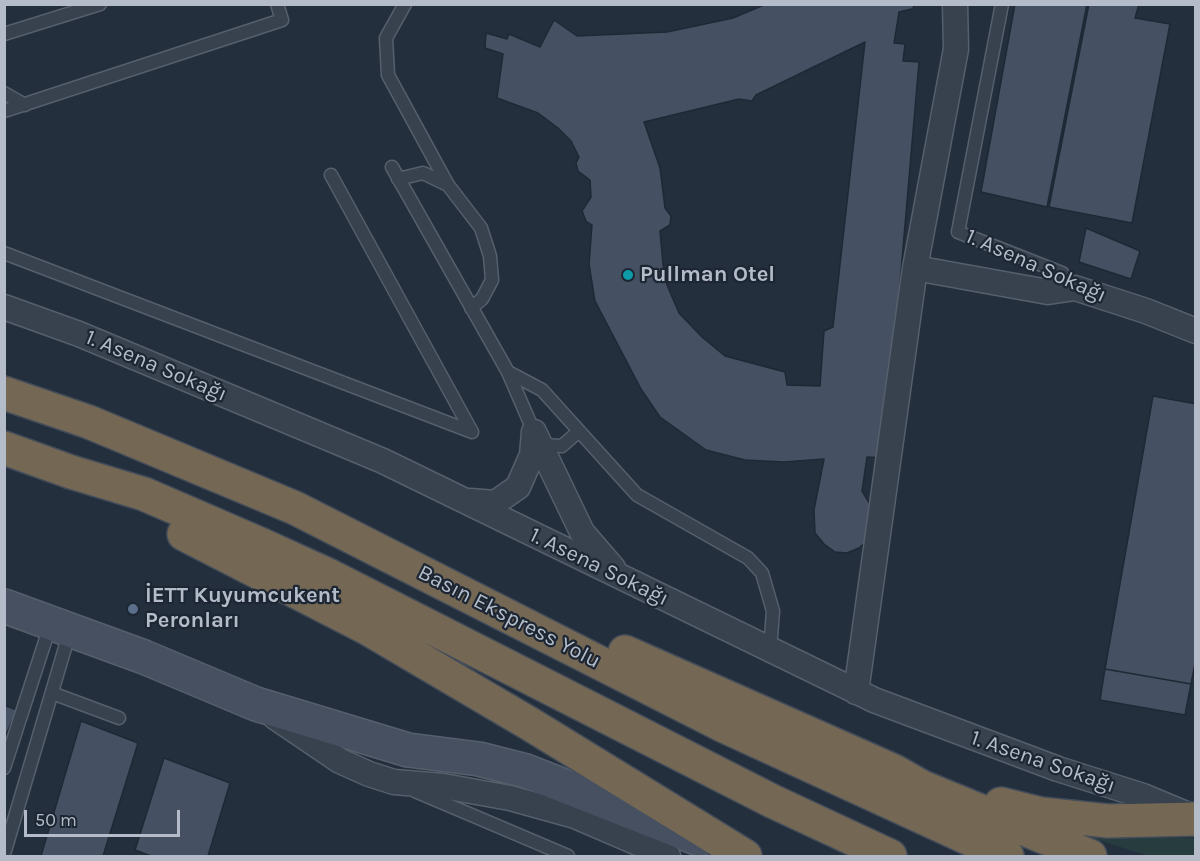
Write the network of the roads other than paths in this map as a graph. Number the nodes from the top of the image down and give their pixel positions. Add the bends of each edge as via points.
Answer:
1 (100, 4) edge
2 (277, 4) edge
3 (405, 4) edge
4 (955, 4) edge
5 (1002, 4) edge
6 (4, 34) edge
7 (4, 93) edge
8 (25, 105) junction
9 (4, 111) edge
10 (392, 167) dead end
11 (332, 174) dead end
12 (398, 179) junction
13 (448, 185) junction
14 (4, 253) edge
15 (915, 268) junction
16 (1075, 288) junction
17 (4, 307) edge
18 (471, 308) junction
19 (1196, 331) edge
20 (508, 372) junction
21 (4, 393) edge
22 (579, 431) junction
23 (537, 438) junction
24 (4, 448) edge
25 (72, 472) junction
26 (459, 498) junction
27 (295, 508) junction
28 (626, 580) junction
29 (4, 606) edge
30 (61, 627) junction
31 (770, 650) junction
32 (856, 692) junction
33 (52, 693) junction
34 (256, 704) junction
35 (119, 718) dead end
36 (4, 768) edge
37 (894, 771) junction
38 (394, 782) junction
39 (1196, 819) edge
40 (4, 854) edge
41 (568, 856) edge
42 (668, 856) edge
43 (743, 856) edge
44 (890, 856) edge
45 (1006, 856) edge
46 (1090, 856) edge

1 - 6 lane
2 - 8 lane via 282,20
3 - 13 lane via 386,38 388,75
4 - 15 street via 956,48
5 - 16 lane, 1. Asena Sokağı via 958,232 1062,273
7 - 8 lane
8 - 9 lane
10 - 12 lane
11 - 14 lane via 472,432
12 - 13 lane via 423,173
12 - 18 lane
13 - 18 lane via 481,228 490,256 492,280 482,299
15 - 16 street via 1048,292
15 - 32 street
16 - 19 street, 1. Asena Sokağı
17 - 26 street, 1. Asena Sokağı via 79,334 383,460
18 - 20 lane
20 - 22 lane via 542,390
20 - 23 lane
21 - 27 highway, Basın Ekspress Yolu via 89,422
22 - 23 lane via 562,446
22 - 31 lane via 637,495 748,558 762,573 773,611
23 - 26 street via 526,473 507,497 483,504
23 - 28 street via 582,532 598,554
24 - 25 highway, Basın Ekspress Yolu
25 - 43 highway via 149,517 367,628
25 - 44 highway, Basın Ekspress Yolu via 144,494 320,572 772,801
26 - 28 street, 1. Asena Sokağı
27 - 37 highway via 432,563 731,701
27 - 45 highway, Basın Ekspress Yolu via 724,726
28 - 31 street, 1. Asena Sokağı
29 - 30 street
30 - 33 lane
30 - 34 street
30 - 36 lane
31 - 32 street, 1. Asena Sokağı
32 - 39 street, 1. Asena Sokağı via 1048,765 1143,796
33 - 35 lane
33 - 40 lane
34 - 38 street via 340,761
34 - 43 street via 408,750 479,759 526,771
37 - 39 highway via 1041,814 1108,821
37 - 46 highway via 975,810
38 - 41 lane
38 - 42 street via 510,798 575,816

